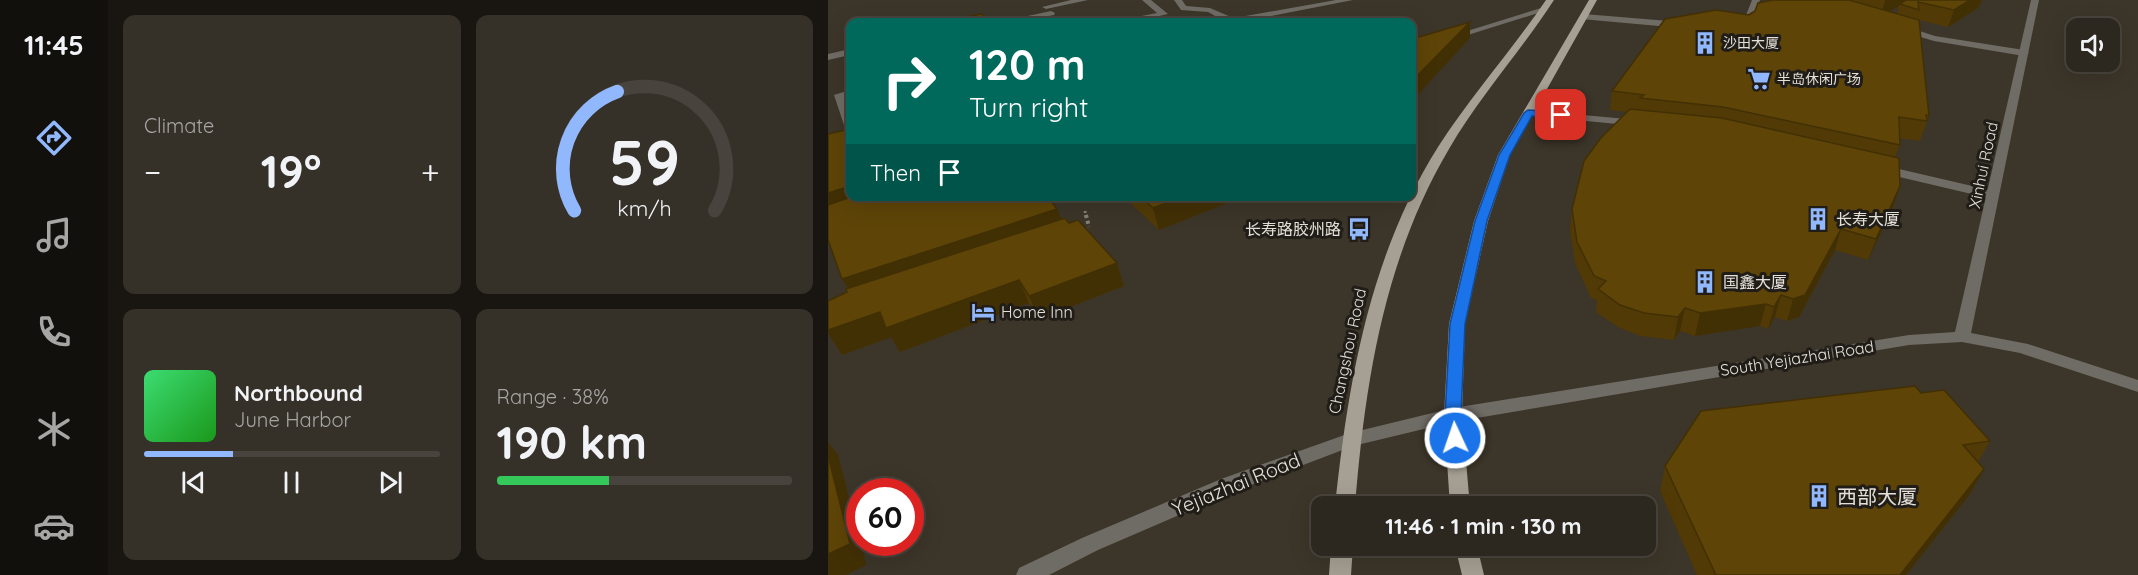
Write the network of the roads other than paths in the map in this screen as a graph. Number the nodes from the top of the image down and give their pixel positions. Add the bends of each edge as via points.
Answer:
1 (1084, 0) edge
2 (1146, 0) edge
3 (1178, 0) edge
4 (1349, 0) edge
5 (1593, 0) edge
6 (1756, 0) edge
7 (2035, 0) edge
8 (1547, 5) edge
9 (1051, 13) junction
10 (1584, 17) junction
11 (1027, 18) edge
12 (1056, 18) edge
13 (1144, 18) edge
14 (1225, 18) edge
15 (1251, 18) edge
16 (1728, 24) edge
17 (1892, 25) edge
18 (1690, 26) edge
19 (1445, 39) edge
20 (846, 53) edge
21 (2024, 53) junction
22 (828, 57) edge
23 (846, 94) edge
24 (1528, 113) junction
25 (846, 115) edge
26 (1648, 124) edge
27 (1867, 166) edge
28 (1993, 195) junction
29 (1416, 199) edge
30 (1415, 201) edge
31 (1962, 337) junction
32 (2138, 386) edge
33 (1453, 415) junction
34 (1350, 440) junction
35 (1346, 496) edge
36 (1459, 496) edge
37 (1341, 556) edge
38 (1469, 556) edge
39 (1027, 575) edge
40 (1340, 575) edge
41 (1473, 575) edge

1 - 9 street via 1046,7
2 - 13 street via 1164,14
3 - 14 street via 1184,8 1210,10
4 - 15 street
5 - 10 main road
6 - 16 street via 1746,26
7 - 21 street, Xinhui Road
8 - 19 street
8 - 29 main road, Changshou Road via 1443,148
9 - 11 street
9 - 12 street
10 - 18 street
10 - 24 main road
17 - 21 street via 1934,39
20 - 22 street
21 - 28 street, Xinhui Road
23 - 25 street via 838,95
24 - 26 street
24 - 33 main road via 1504,155 1481,221 1457,324
27 - 28 street
28 - 31 street, Xinhui Road
30 - 34 main road, Changshou Road via 1400,230 1372,317
31 - 32 street, South Yejiazhai Road via 2022,348
31 - 33 street, South Yejiazhai Road via 1908,340
33 - 34 street, Yejiazhai Road
33 - 36 main road
34 - 35 main road, Changshou Road
34 - 39 street, Yejiazhai Road via 1228,485
37 - 40 main road
38 - 41 main road

